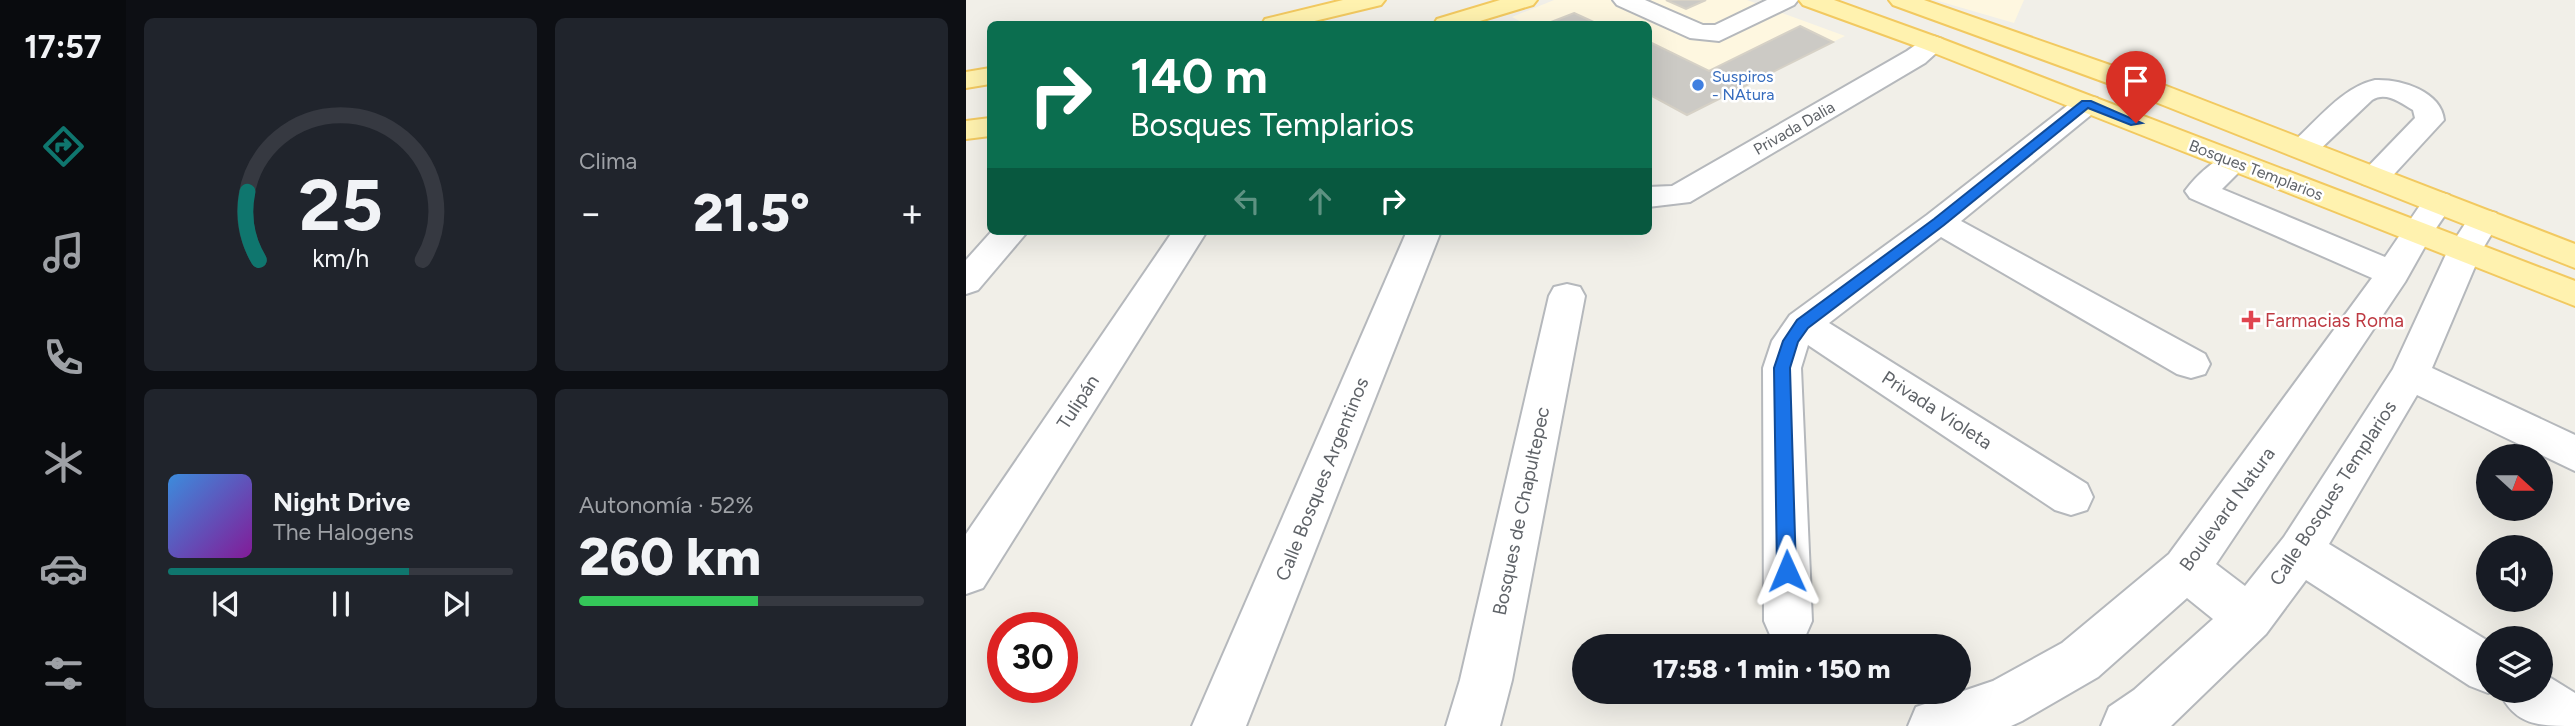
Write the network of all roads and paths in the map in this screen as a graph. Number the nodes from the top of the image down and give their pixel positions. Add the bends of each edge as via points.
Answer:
1 (1373, 0) edge
2 (1525, 0) edge
3 (1625, 0) edge
4 (1786, 0) edge
5 (1811, 0) edge
6 (1901, 0) edge
7 (1286, 21) edge
8 (1456, 21) edge
9 (1933, 44) junction
10 (987, 76) edge
11 (966, 80) edge
12 (2087, 104) junction
13 (987, 127) edge
14 (966, 130) edge
15 (2303, 149) junction
16 (2234, 162) junction
17 (2374, 177) junction
18 (1652, 197) edge
19 (2427, 218) junction
20 (1939, 222) junction
21 (1007, 235) edge
22 (1187, 235) edge
23 (1422, 235) edge
24 (2474, 235) junction
25 (2575, 257) edge
26 (2393, 274) junction
27 (966, 282) edge
28 (2575, 294) edge
29 (1566, 296) dead end
30 (1803, 324) junction
31 (2191, 364) dead end
32 (2410, 374) junction
33 (2575, 454) edge
34 (2071, 497) dead end
35 (2300, 551) junction
36 (2186, 569) junction
37 (966, 573) edge
38 (2249, 618) junction
39 (1788, 621) dead end
40 (2476, 661) edge
41 (2544, 703) edge
42 (2575, 723) edge
43 (1219, 726) edge
44 (1473, 726) edge
45 (1935, 726) edge
46 (2128, 726) edge

1 - 7 main road
2 - 8 main road
3 - 4 street via 1709,34
5 - 9 main road, Bosques Templarios
6 - 15 main road, Bosques Templarios
9 - 12 main road, Bosques Templarios
9 - 18 street, Privada Dalia via 1679,195
10 - 11 main road
12 - 16 main road, Bosques Templarios
12 - 20 street
13 - 14 main road
15 - 17 main road, Bosques Templarios
15 - 17 street via 2367,91 2382,88 2416,99 2429,109 2430,120
16 - 19 main road, Bosques Templarios
16 - 26 street via 2201,191
17 - 19 main road, Bosques Templarios
19 - 24 main road, Bosques Templarios
19 - 26 street, Boulevard Natura
20 - 30 street
20 - 31 street
21 - 27 street
22 - 37 street, Tulipán
23 - 43 street, Calle Bosques Argentinos
24 - 25 main road
24 - 28 main road
24 - 32 street, Calle Bosques Templarios
26 - 36 street, Boulevard Natura
29 - 44 street, Bosques de Chapultepec
30 - 34 street, Privada Violeta
30 - 39 street via 1791,341 1782,368
32 - 33 street
32 - 35 street, Calle Bosques Templarios
35 - 38 street, Calle Bosques Templarios
35 - 40 street
36 - 38 street
36 - 45 street, Boulevard Natura via 2080,660 2004,704
38 - 46 street, Calle Bosques Templarios
41 - 42 street

